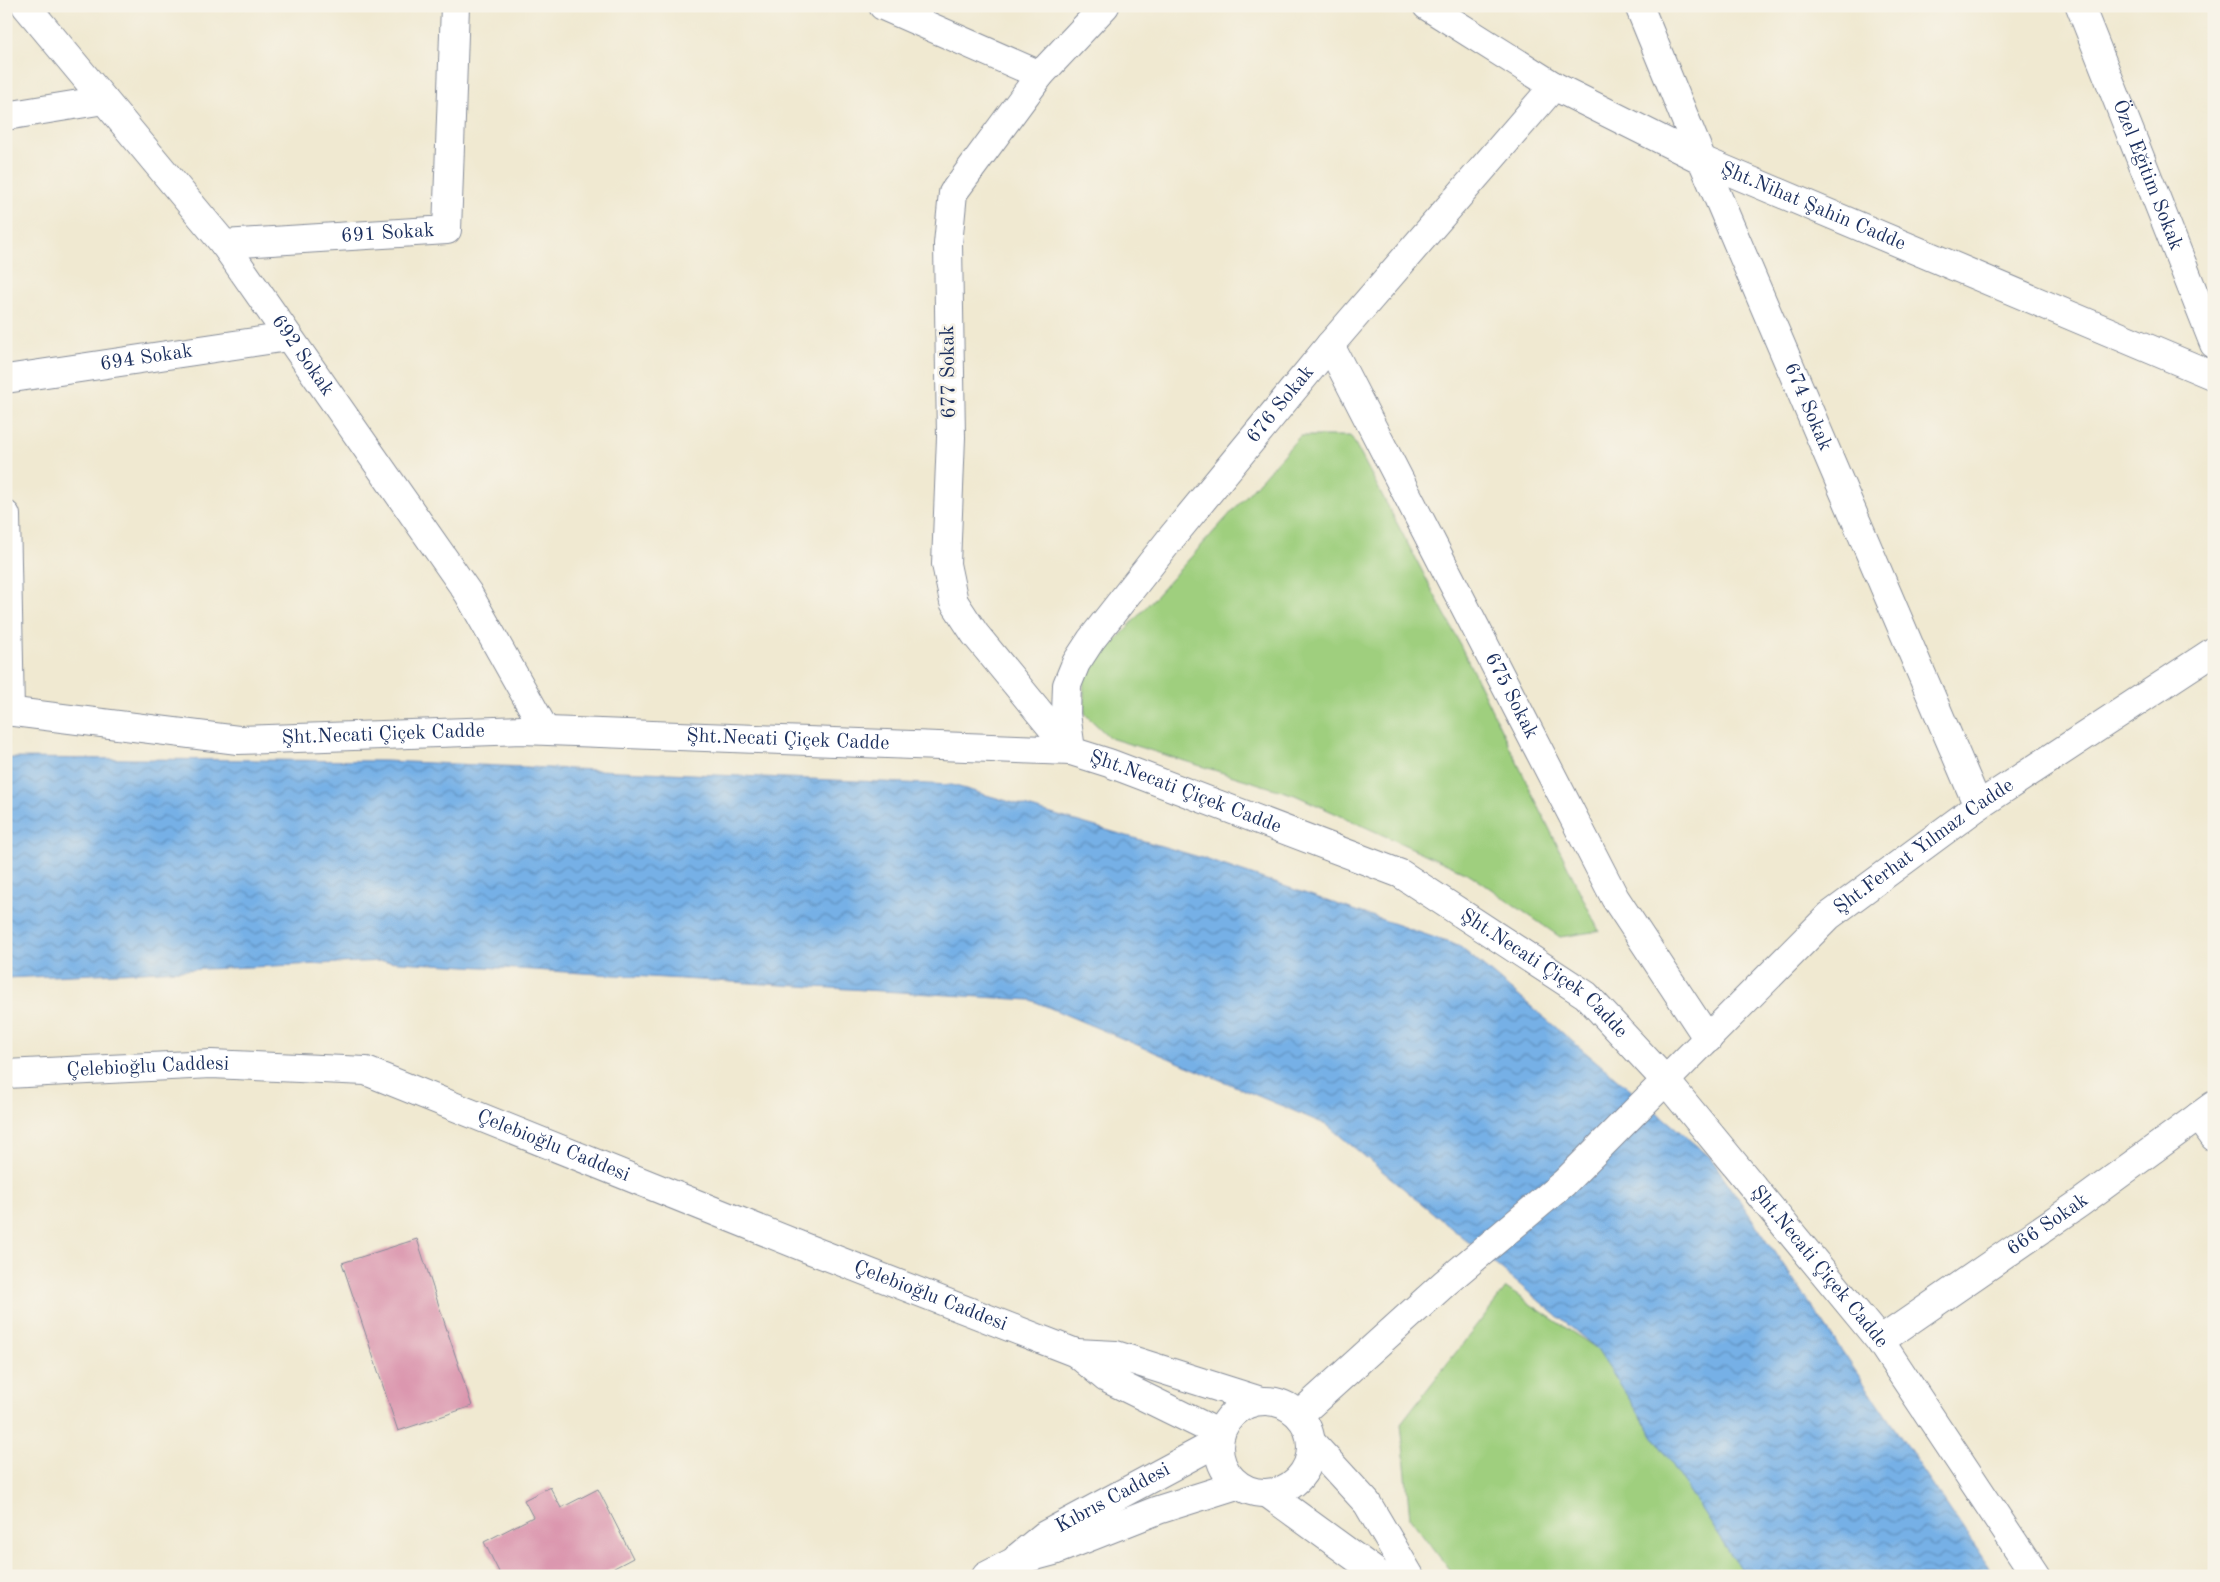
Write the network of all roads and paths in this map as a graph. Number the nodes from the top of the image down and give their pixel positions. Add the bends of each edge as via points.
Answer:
1 (26, 6) edge
2 (455, 6) edge
3 (883, 6) edge
4 (1105, 6) edge
5 (1427, 6) edge
6 (1639, 6) edge
7 (2080, 6) edge
8 (1040, 75) junction
9 (1554, 86) junction
10 (104, 100) junction
11 (6, 116) edge
12 (1702, 160) junction
13 (224, 244) junction
14 (288, 337) junction
15 (2214, 344) edge
16 (1330, 345) junction
17 (2214, 376) edge
18 (6, 379) edge
19 (6, 515) edge
20 (2214, 651) edge
21 (8, 711) edge
22 (545, 730) junction
23 (1072, 751) junction
24 (1978, 806) junction
25 (1708, 1039) junction
26 (6, 1074) edge
27 (1666, 1081) junction
28 (2209, 1120) edge
29 (1880, 1341) junction
30 (1076, 1353) junction
31 (1258, 1400) junction
32 (1299, 1415) junction
33 (1219, 1438) junction
34 (1311, 1442) junction
35 (1237, 1485) junction
36 (1267, 1493) junction
37 (1013, 1562) junction
38 (986, 1576) edge
39 (1380, 1576) edge
40 (1410, 1576) edge
41 (2036, 1576) edge

1 - 10 street, 692 Sokak
2 - 13 street, 691 Sokak via 447,230
3 - 8 street
4 - 8 street, 677 Sokak
5 - 9 street, Şht.Nihat Şahin Cadde
6 - 12 street, 674 Sokak
7 - 15 street, Özel Eğitim Sokak
8 - 23 street, 677 Sokak via 953,193 948,244 951,437 946,564 954,602 975,634
9 - 12 street, Şht.Nihat Şahin Cadde
9 - 16 street, 676 Sokak
10 - 11 street
10 - 13 street, 692 Sokak
12 - 17 street, Şht.Nihat Şahin Cadde
12 - 24 street, 674 Sokak
13 - 14 street, 692 Sokak
14 - 18 street, 694 Sokak
14 - 22 street, 692 Sokak via 468,592
16 - 23 street, 676 Sokak via 1126,594 1076,663 1067,685 1066,714
16 - 25 street, 675 Sokak via 1614,898
19 - 21 street
20 - 24 street, Şht.Ferhat Yılmaz Cadde
21 - 22 street, Şht.Necati Çiçek Cadde via 238,740
22 - 23 street, Şht.Necati Çiçek Cadde
23 - 27 street, Şht.Necati Çiçek Cadde via 1401,874 1586,995
24 - 25 street, Şht.Ferhat Yılmaz Cadde via 1829,916
25 - 27 street, Şht.Ferhat Yılmaz Cadde
26 - 30 street, Çelebioğlu Caddesi via 211,1064 366,1071
27 - 29 street, Şht.Necati Çiçek Cadde
27 - 32 street, Şht.Ferhat Yılmaz Cadde via 1564,1183 1445,1283
28 - 29 street, 666 Sokak via 2080,1203
29 - 41 street, Şht.Necati Çiçek Cadde
30 - 31 street, Çelebioğlu Caddesi via 1116,1355
30 - 33 street, Çelebioğlu Caddesi via 1106,1378
31 - 32 street via 1288,1405
31 - 33 street via 1231,1414
32 - 34 street via 1308,1428
33 - 35 street via 1220,1459 1226,1473
33 - 37 street, Kıbrıs Caddesi via 1045,1535
34 - 36 street via 1305,1471 1283,1490
34 - 40 street via 1367,1504
35 - 36 street
35 - 37 street, Kıbrıs Caddesi via 1158,1510 1054,1552
36 - 39 street
37 - 38 street, Kıbrıs Caddesi

